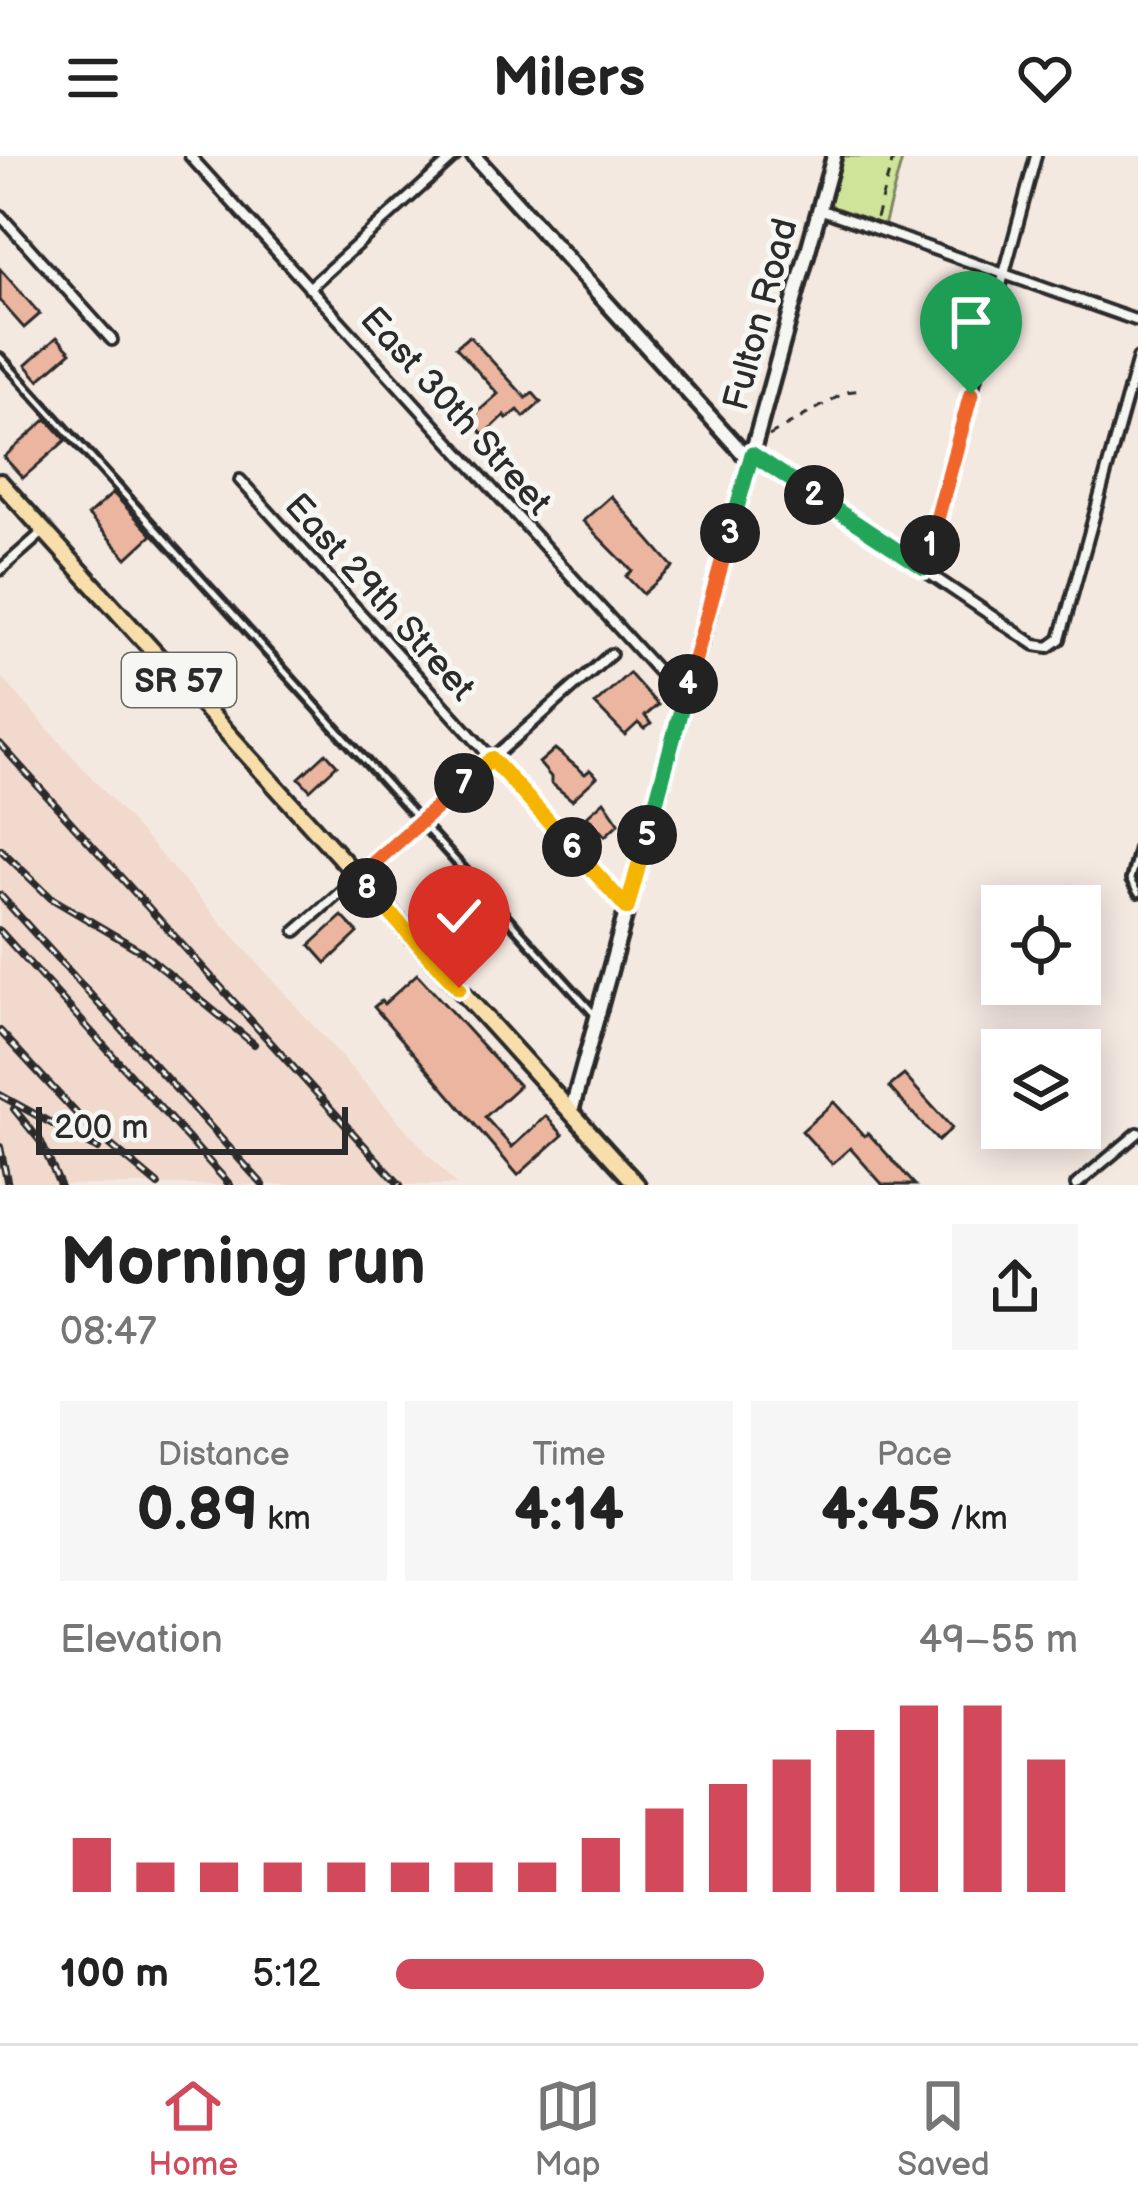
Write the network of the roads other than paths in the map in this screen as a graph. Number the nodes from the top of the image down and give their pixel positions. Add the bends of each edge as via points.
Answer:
1 (190, 156) edge
2 (455, 156) edge
3 (474, 156) edge
4 (834, 156) edge
5 (1036, 156) edge
6 (819, 208) junction
7 (0, 215) edge
8 (1004, 273) junction
9 (309, 288) junction
10 (1138, 321) edge
11 (112, 340) dead end
12 (0, 357) edge
13 (1138, 358) edge
14 (751, 457) junction
15 (240, 481) dead end
16 (0, 482) edge
17 (44, 531) junction
18 (924, 568) junction
19 (0, 570) edge
20 (611, 654) dead end
21 (684, 700) junction
22 (492, 759) junction
23 (421, 822) junction
24 (1138, 848) edge
25 (358, 877) junction
26 (1138, 893) edge
27 (627, 908) junction
28 (296, 931) dead end
29 (597, 1017) junction
30 (571, 1112) junction
31 (1138, 1132) edge
32 (637, 1185) edge
33 (1076, 1185) edge

1 - 9 street, East 30th Street
2 - 9 street
3 - 14 street
4 - 6 street, Fulton Road
5 - 8 street
6 - 8 street
6 - 14 street, Fulton Road
7 - 11 street
8 - 10 street
8 - 18 street
9 - 21 street, East 30th Street
12 - 23 lane
13 - 18 street via 1060,639 1035,645
14 - 18 street
14 - 21 street, Fulton Road
15 - 22 street, East 29th Street
16 - 17 main road, SR 57
17 - 19 street
17 - 25 main road, SR 57
20 - 22 street
21 - 27 street, Fulton Road
22 - 23 street
22 - 27 street, East 29th Street
23 - 25 street
23 - 29 lane
24 - 26 lane via 1130,880
25 - 28 street
25 - 30 main road, SR 57
27 - 29 street, Fulton Road
29 - 30 street, Fulton Road
30 - 32 main road, SR 57
31 - 33 street

